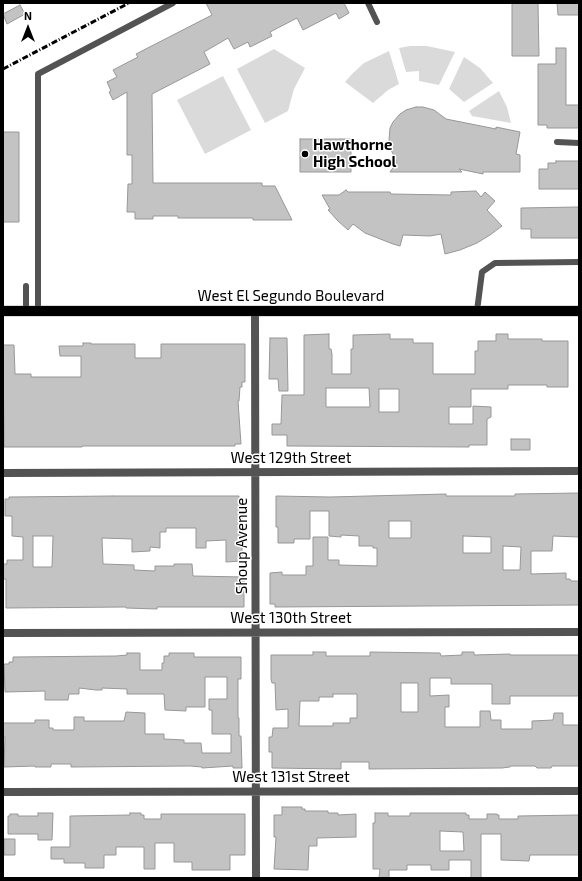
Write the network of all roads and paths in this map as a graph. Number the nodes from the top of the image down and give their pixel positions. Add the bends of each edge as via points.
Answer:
1 (173, 3) edge
2 (368, 3) edge
3 (377, 22) dead end
4 (557, 142) dead end
5 (579, 143) edge
6 (579, 262) edge
7 (26, 286) dead end
8 (3, 311) edge
9 (26, 311) junction
10 (38, 311) junction
11 (255, 311) junction
12 (477, 311) junction
13 (579, 311) edge
14 (579, 471) edge
15 (256, 472) junction
16 (3, 473) edge
17 (256, 632) junction
18 (579, 632) edge
19 (3, 633) edge
20 (255, 791) junction
21 (579, 791) edge
22 (3, 792) edge
23 (256, 878) edge

1 - 10 lane via 38,74
2 - 3 lane
4 - 5 lane
6 - 12 lane via 494,263 482,272
7 - 9 lane
8 - 9 main road, West El Segundo Boulevard
9 - 10 main road, West El Segundo Boulevard
10 - 11 main road, West El Segundo Boulevard
11 - 12 main road, West El Segundo Boulevard
11 - 15 street, Shoup Avenue
12 - 13 main road, West El Segundo Boulevard
14 - 15 street, West 129th Street
15 - 16 street, West 129th Street
15 - 17 street, Shoup Avenue
17 - 18 street, West 130th Street
17 - 19 street, West 130th Street
17 - 20 street, Shoup Avenue
20 - 21 street, West 131st Street
20 - 22 street, West 131st Street
20 - 23 street, Shoup Avenue

